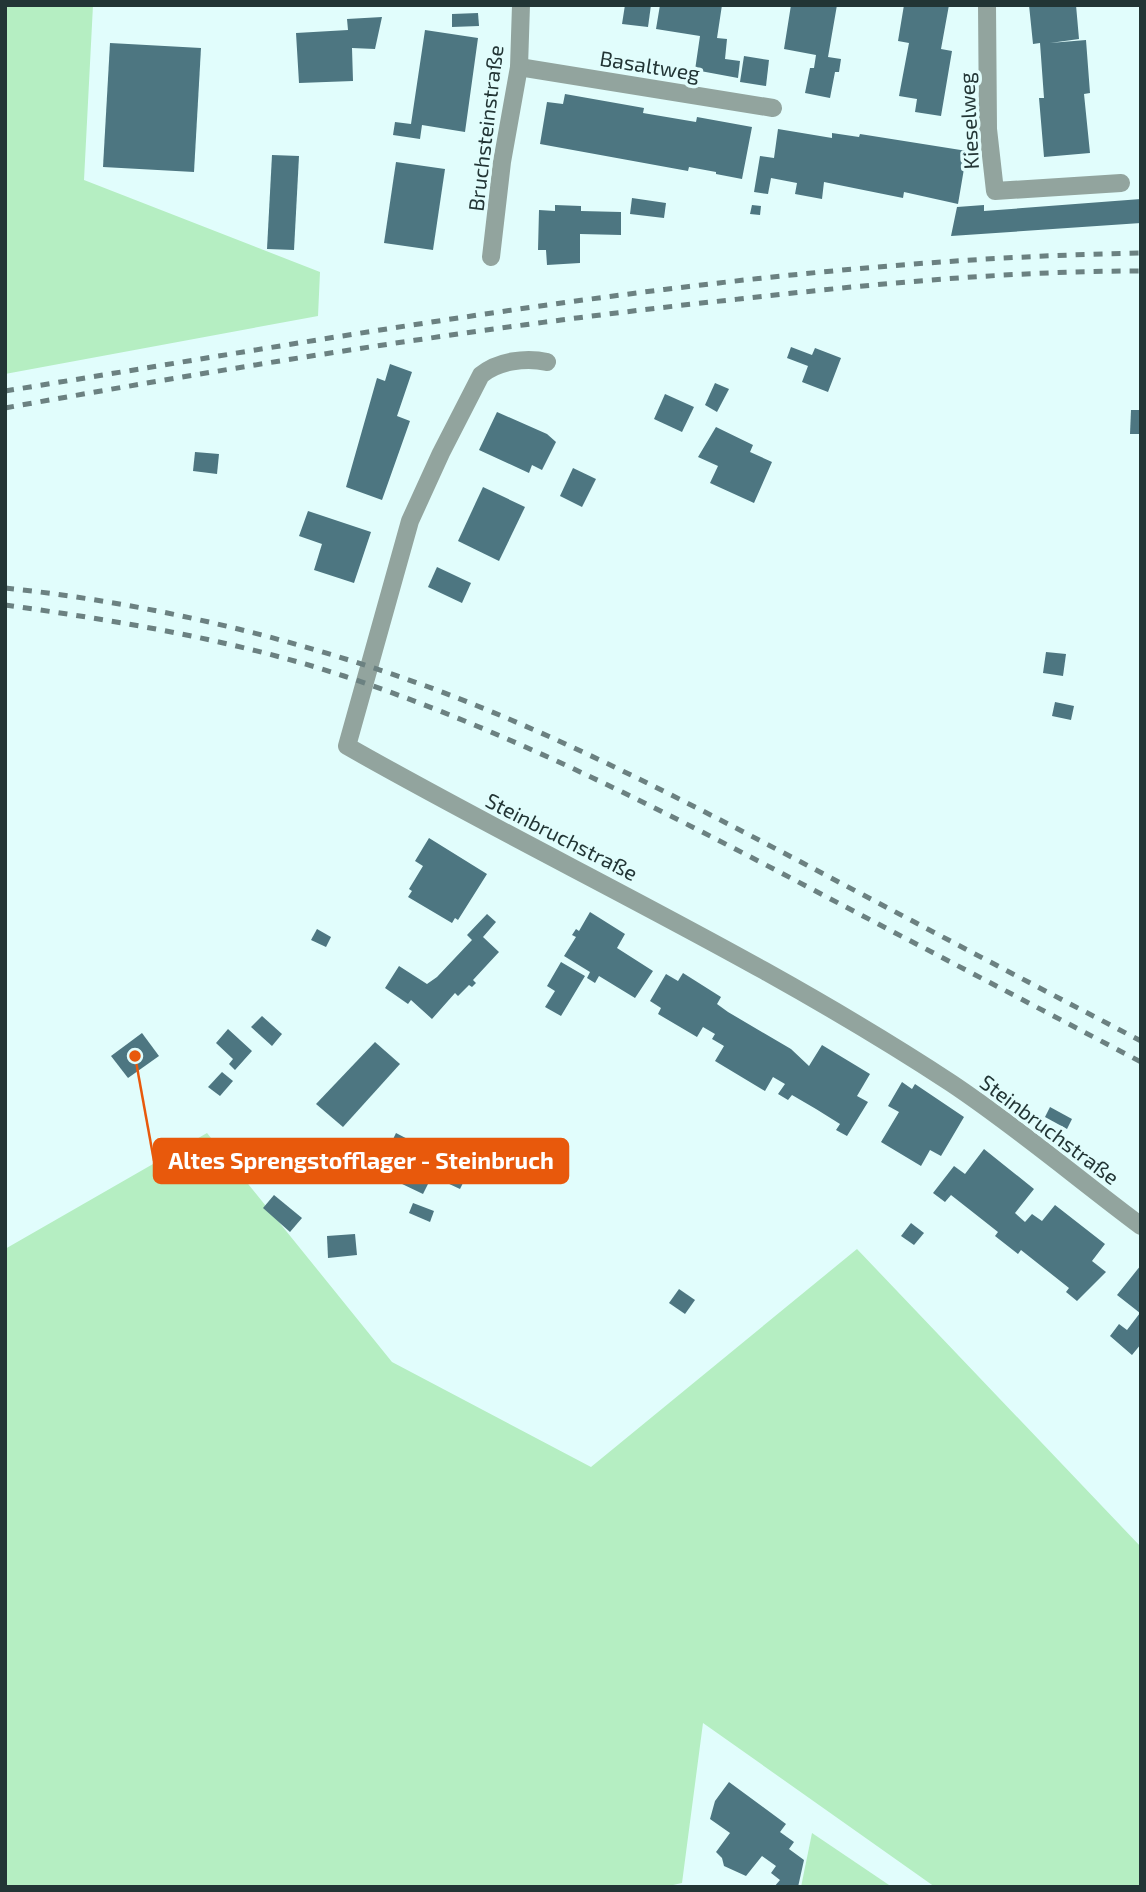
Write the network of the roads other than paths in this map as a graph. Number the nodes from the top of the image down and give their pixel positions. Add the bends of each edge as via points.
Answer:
1 (521, 5) edge
2 (987, 5) edge
3 (519, 67) junction
4 (773, 108) dead end
5 (1121, 183) dead end
6 (491, 257) dead end
7 (547, 362) dead end
8 (1141, 1226) edge

1 - 3 street, Bruchsteinstraße
2 - 5 street, Kieselweg via 988,129 995,191
3 - 4 street, Basaltweg
3 - 6 street, Bruchsteinstraße
7 - 8 street, Steinbruchstraße via 534,359 492,366 481,375 410,521 347,746 543,855 621,891 885,1042 952,1084

